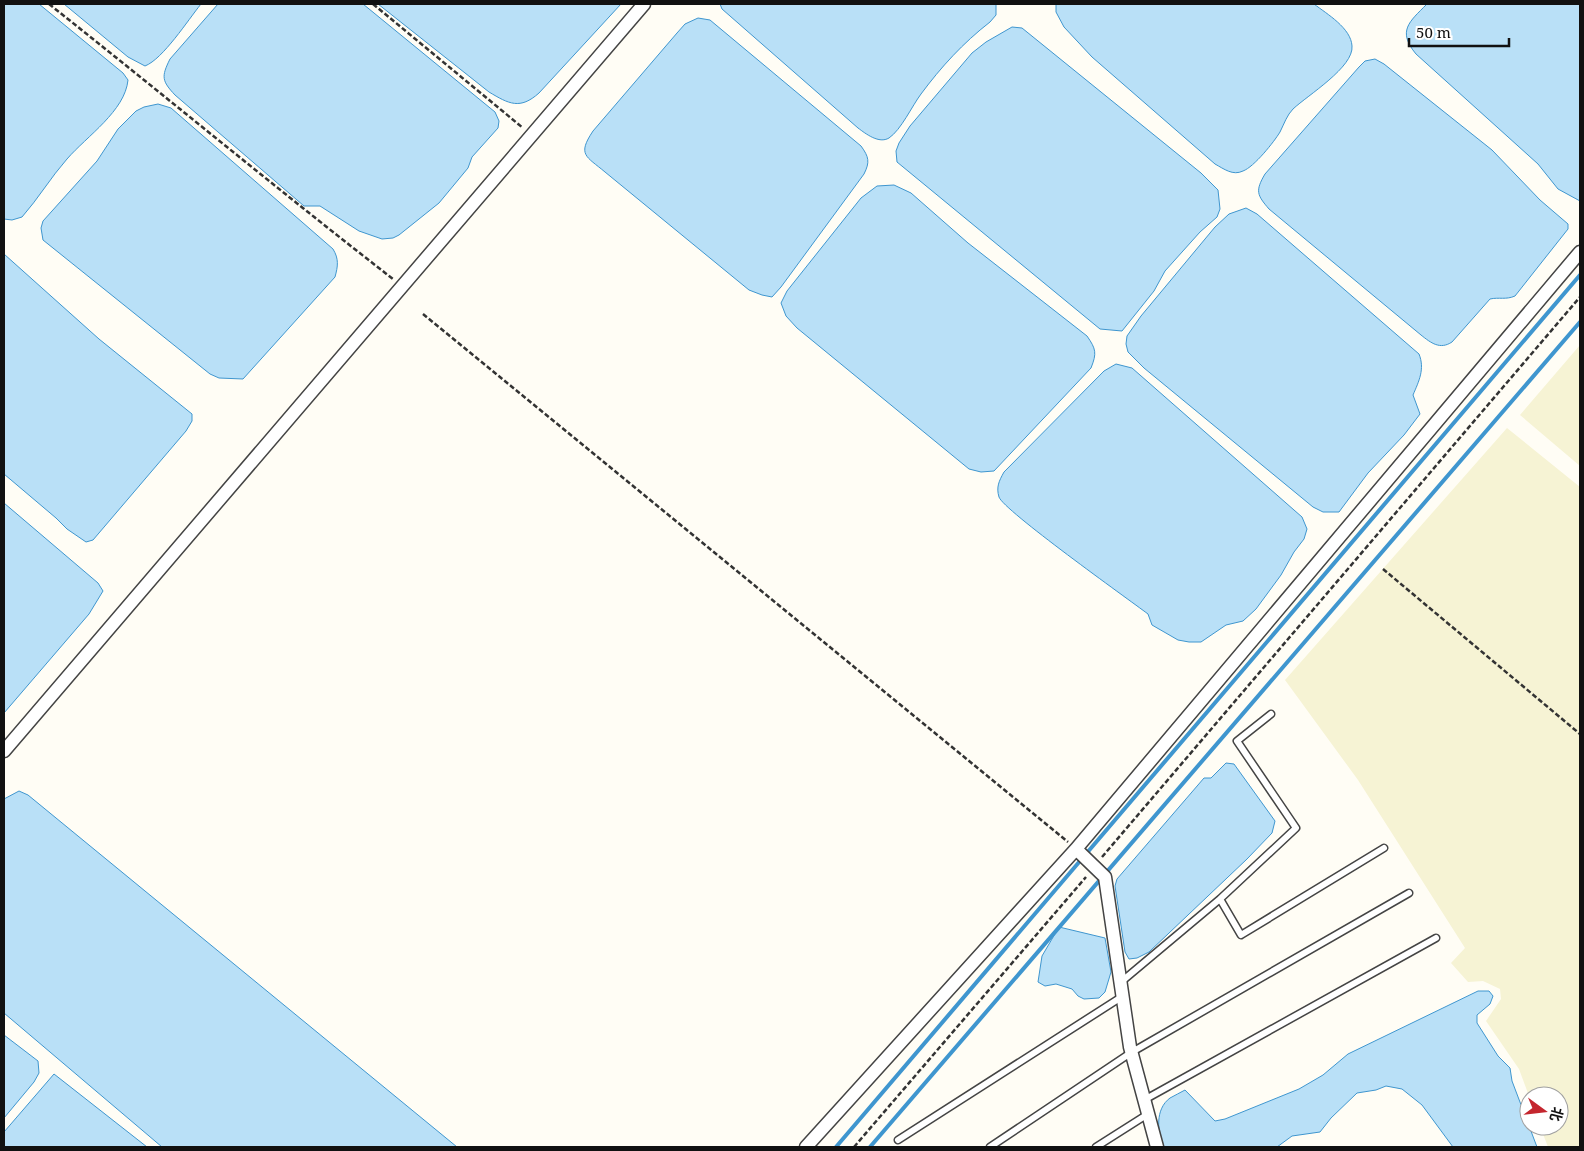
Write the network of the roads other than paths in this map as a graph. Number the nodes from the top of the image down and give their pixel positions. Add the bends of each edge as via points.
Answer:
1 (644, 4) edge
2 (1580, 252) edge
3 (1271, 714) dead end
4 (4, 751) edge
5 (1384, 848) dead end
6 (1091, 863) junction
7 (1409, 893) dead end
8 (1220, 899) junction
9 (1436, 938) dead end
10 (1121, 982) junction
11 (1123, 996) junction
12 (1132, 1052) junction
13 (1144, 1100) junction
14 (1148, 1114) junction
15 (898, 1140) dead end
16 (806, 1147) edge
17 (990, 1147) edge
18 (1096, 1147) edge
19 (1157, 1147) edge

1 - 4 street
2 - 6 street
3 - 8 lane via 1237,741 1296,828
5 - 8 lane via 1241,935
6 - 10 street
6 - 16 street
7 - 12 lane
8 - 10 lane
9 - 13 lane
10 - 11 street
11 - 12 street
11 - 15 lane
12 - 13 street
12 - 17 lane
13 - 14 street
14 - 18 lane
14 - 19 street

